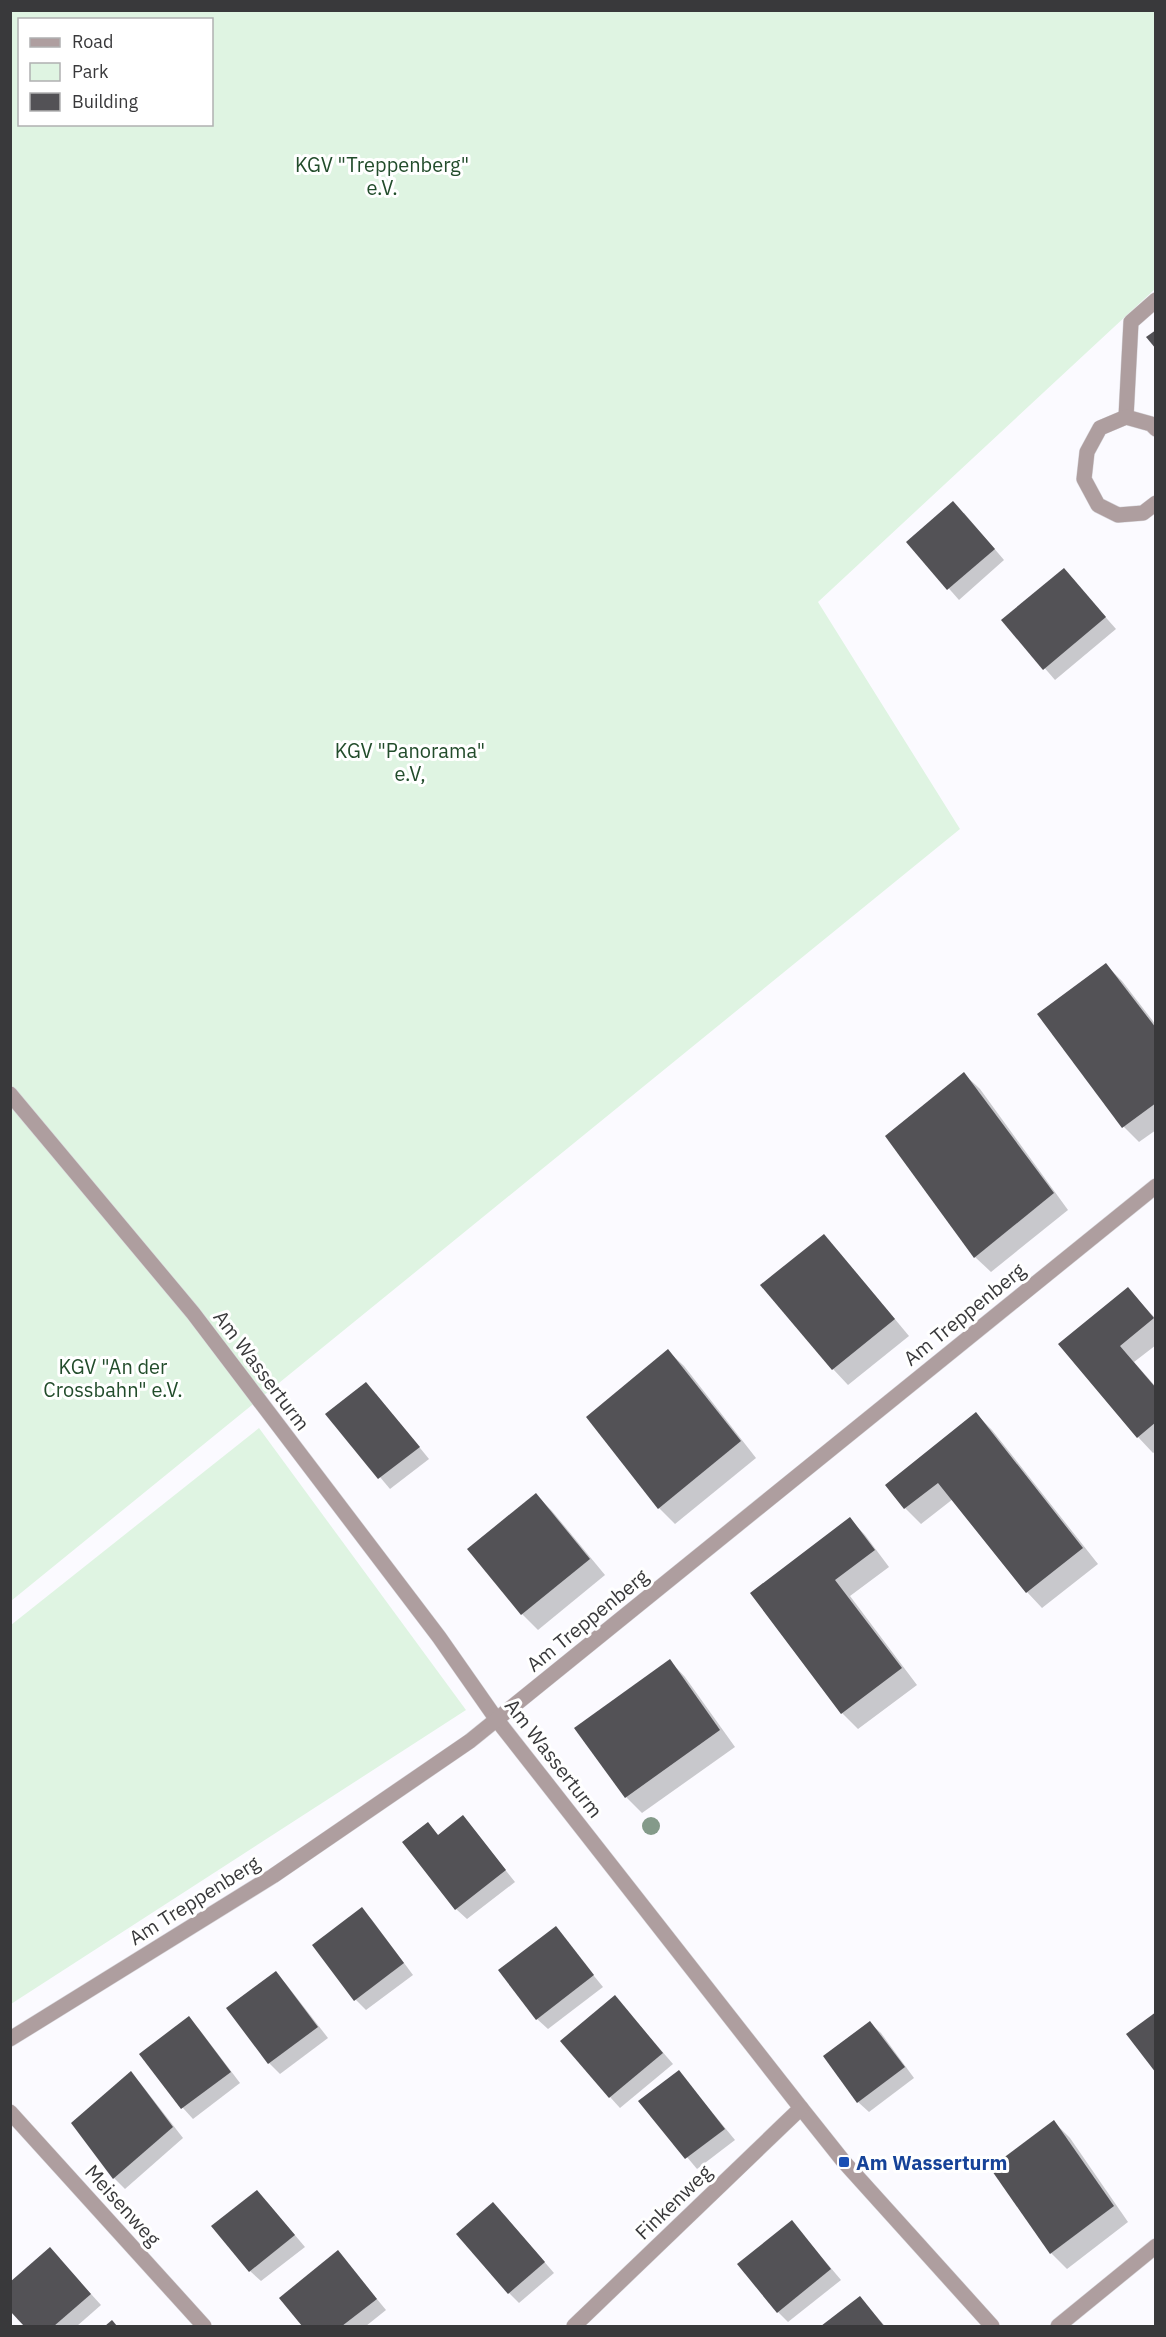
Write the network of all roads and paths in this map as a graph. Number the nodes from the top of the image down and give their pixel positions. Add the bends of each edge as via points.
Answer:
1 (1155, 300) edge
2 (1126, 417) junction
3 (1155, 429) edge
4 (1155, 503) edge
5 (10, 1095) edge
6 (1155, 1186) edge
7 (496, 1720) junction
8 (10, 2039) edge
9 (801, 2108) junction
10 (10, 2112) edge
11 (1155, 2246) edge
12 (204, 2326) edge
13 (574, 2326) edge
14 (992, 2326) edge
15 (1058, 2326) edge

1 - 2 street via 1131,322
2 - 3 street via 1151,424
2 - 4 street via 1100,428 1087,452 1084,479 1098,505 1119,515 1143,513
5 - 7 street, Am Wasserturm via 192,1313 439,1637
6 - 7 street, Am Treppenberg
7 - 8 street, Am Treppenberg via 273,1876
7 - 9 street, Am Wasserturm
9 - 13 street, Finkenweg
9 - 14 street, Am Wasserturm via 844,2162
10 - 12 street, Meisenweg
11 - 15 street

